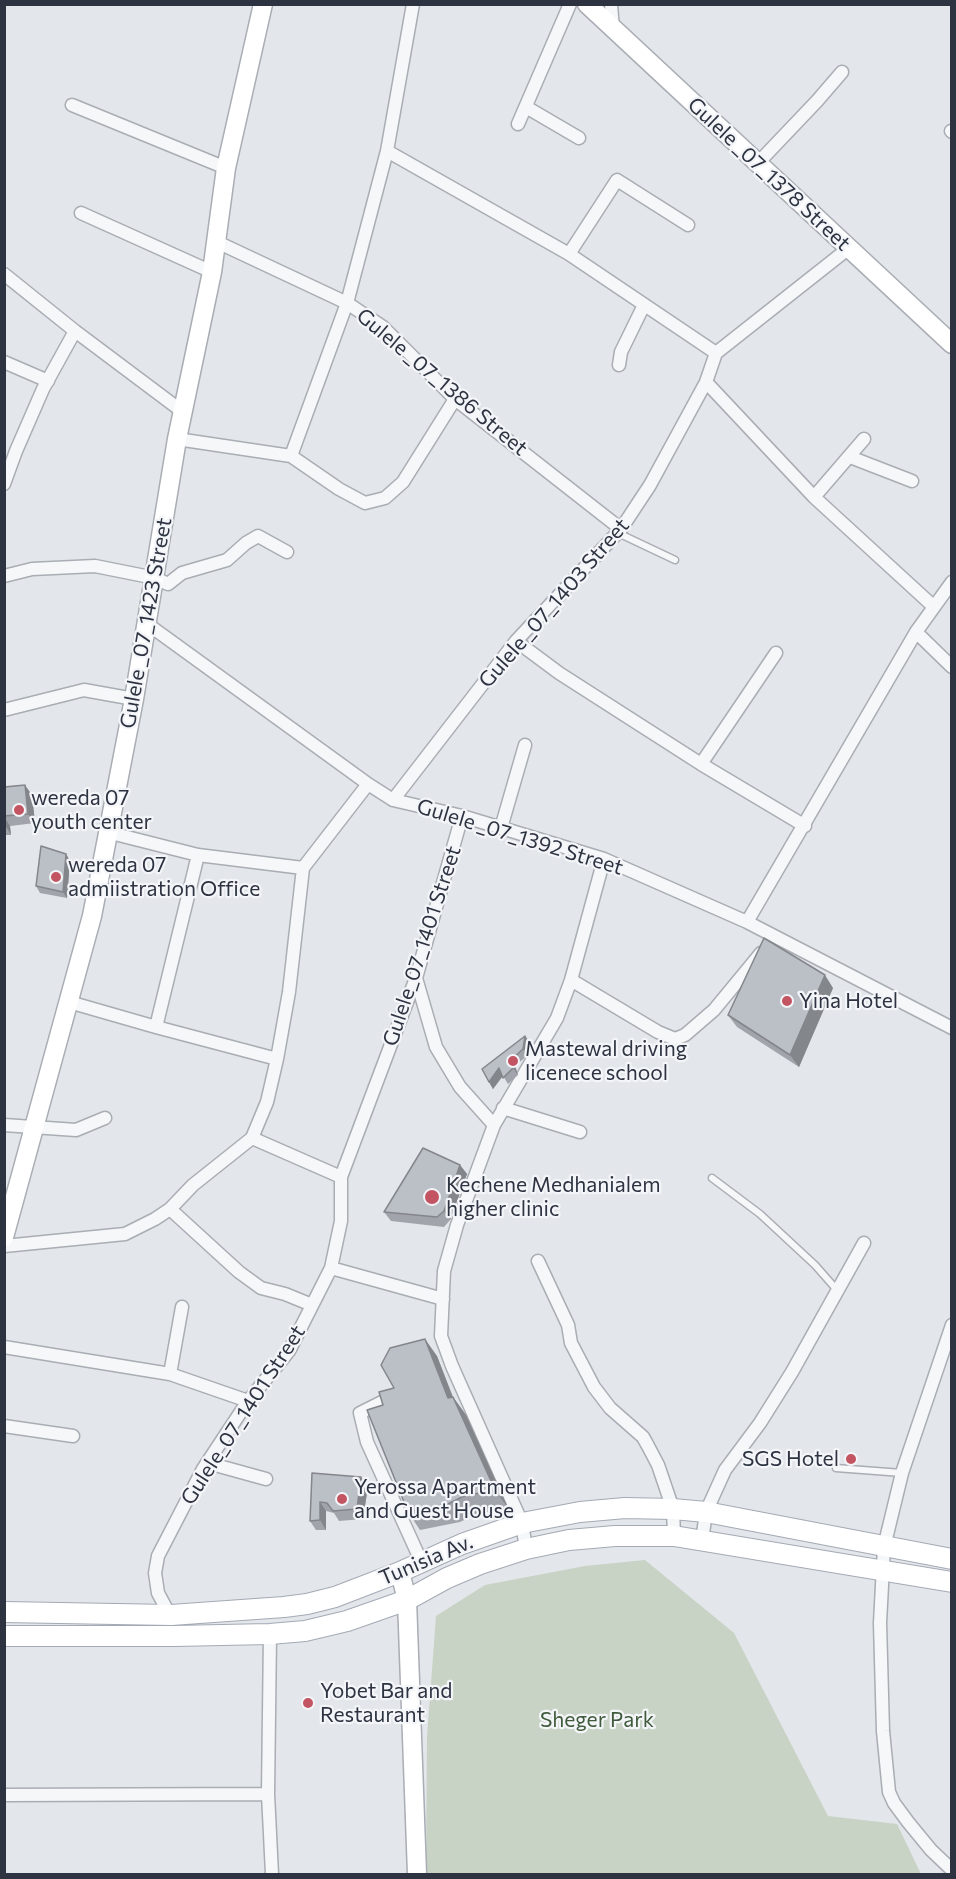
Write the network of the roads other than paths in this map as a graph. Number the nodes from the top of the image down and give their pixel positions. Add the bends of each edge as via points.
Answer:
1 (263, 4) edge
2 (412, 4) edge
3 (570, 4) edge
4 (587, 4) edge
5 (612, 4) edge
6 (613, 29) junction
7 (842, 72) dead end
8 (72, 105) dead end
9 (526, 107) junction
10 (518, 124) dead end
11 (579, 138) dead end
12 (387, 152) junction
13 (758, 163) junction
14 (226, 168) junction
15 (81, 213) dead end
16 (688, 225) dead end
17 (218, 242) junction
18 (849, 248) junction
19 (569, 254) junction
20 (212, 272) junction
21 (4, 274) edge
22 (347, 303) junction
23 (644, 305) junction
24 (75, 331) junction
25 (951, 344) edge
26 (716, 353) junction
27 (4, 362) edge
28 (619, 365) dead end
29 (48, 381) junction
30 (706, 382) junction
31 (455, 399) junction
32 (183, 412) junction
33 (177, 439) junction
34 (864, 439) dead end
35 (291, 456) junction
36 (850, 457) junction
37 (912, 481) dead end
38 (4, 484) edge
39 (814, 497) junction
40 (620, 531) junction
41 (287, 552) dead end
42 (675, 560) dead end
43 (4, 576) edge
44 (154, 578) junction
45 (951, 582) edge
46 (933, 606) junction
47 (146, 623) junction
48 (916, 632) junction
49 (516, 641) junction
50 (776, 653) dead end
51 (951, 667) edge
52 (134, 699) junction
53 (4, 710) edge
54 (525, 745) dead end
55 (701, 764) junction
56 (368, 784) junction
57 (393, 800) junction
58 (462, 816) junction
59 (805, 826) junction
60 (501, 828) junction
61 (107, 832) junction
62 (198, 855) junction
63 (604, 859) junction
64 (303, 868) junction
65 (747, 922) junction
66 (775, 937) junction
67 (416, 978) junction
68 (571, 980) junction
69 (69, 1002) junction
70 (156, 1027) junction
71 (951, 1028) edge
72 (277, 1059) junction
73 (503, 1108) junction
74 (105, 1118) dead end
75 (4, 1125) edge
76 (494, 1125) junction
77 (34, 1126) junction
78 (580, 1132) dead end
79 (252, 1138) junction
80 (341, 1177) junction
81 (712, 1178) dead end
82 (170, 1209) junction
83 (4, 1237) edge
84 (864, 1243) dead end
85 (4, 1246) edge
86 (538, 1261) dead end
87 (331, 1268) junction
88 (837, 1290) junction
89 (443, 1299) junction
90 (312, 1305) junction
91 (182, 1307) dead end
92 (951, 1325) edge
93 (4, 1347) edge
94 (170, 1374) junction
95 (394, 1396) edge
96 (248, 1401) junction
97 (4, 1426) edge
98 (73, 1436) dead end
99 (208, 1462) junction
100 (836, 1468) dead end
101 (902, 1473) junction
102 (266, 1479) dead end
103 (673, 1509) junction
104 (706, 1512) junction
105 (522, 1523) junction
106 (674, 1536) junction
107 (702, 1540) junction
108 (884, 1546) junction
109 (526, 1549) junction
110 (951, 1559) edge
111 (421, 1561) junction
112 (882, 1569) junction
113 (400, 1572) junction
114 (951, 1582) edge
115 (407, 1600) junction
116 (4, 1612) edge
117 (171, 1615) junction
118 (270, 1634) junction
119 (4, 1636) edge
120 (174, 1636) junction
121 (268, 1794) junction
122 (4, 1795) edge
123 (951, 1870) edge
124 (272, 1875) edge
125 (417, 1875) edge

1 - 14 main road, Gulele _07_1423 Street
2 - 12 street
3 - 9 street
4 - 6 main road, Gulele _07_1378 Street
5 - 6 street
6 - 13 main road, Gulele _07_1378 Street
7 - 13 street
8 - 14 street
9 - 10 street
9 - 11 street
12 - 19 street
12 - 22 street
13 - 18 main road, Gulele _07_1378 Street
14 - 17 main road, Gulele _07_1423 Street
15 - 20 street
16 - 19 street via 617,180
17 - 20 main road, Gulele _07_1423 Street
17 - 22 street, Gulele _07_1386 Street
18 - 25 main road, Gulele _07_1378 Street
18 - 26 street
19 - 23 street
20 - 32 main road, Gulele _07_1423 Street
21 - 24 street
22 - 31 street, Gulele _07_1386 Street via 383,327
22 - 35 street
23 - 26 street
23 - 28 street via 621,352
24 - 29 street
24 - 32 street
26 - 30 street, Gulele _07_1403 Street
27 - 29 street
29 - 38 street
30 - 39 street
30 - 40 street, Gulele _07_1403 Street
31 - 35 street via 403,482 385,498 365,503
31 - 40 street, Gulele _07_1386 Street
32 - 33 main road, Gulele _07_1423 Street
33 - 35 street
33 - 44 main road, Gulele _07_1423 Street
34 - 36 street
36 - 37 street
36 - 39 street
39 - 46 street
40 - 42 lane
40 - 49 street, Gulele _07_1403 Street
41 - 44 street via 258,536 227,560 182,573 168,584
43 - 44 street via 32,569 95,566
44 - 47 main road, Gulele _07_1423 Street
45 - 46 street
46 - 48 street
47 - 52 main road, Gulele _07_1423 Street
47 - 56 street, Gulele _07_1392 Street
48 - 51 street
48 - 59 street
49 - 55 street
49 - 57 street, Gulele _07_1403 Street
50 - 55 street
52 - 53 street via 84,690
52 - 61 main road, Gulele _07_1423 Street
54 - 60 street
55 - 59 street
56 - 57 street, Gulele _07_1392 Street
56 - 64 street
57 - 58 street, Gulele _07_1392 Street
58 - 60 street, Gulele _07_1392 Street
58 - 67 street, Gulele_07_1401 Street
59 - 65 street
60 - 63 street, Gulele _07_1392 Street
61 - 62 street
61 - 69 main road, Gulele _07_1423 Street via 92,916
62 - 64 street
62 - 70 street
63 - 65 street, Gulele _07_1392 Street
63 - 68 street
64 - 72 street
65 - 66 street, Gulele _07_1392 Street
66 - 68 street via 714,1010 675,1039
66 - 71 street, Gulele _07_1392 Street
67 - 76 street via 436,1047 460,1087
67 - 80 street, Gulele_07_1401 Street
68 - 73 street via 556,1018
69 - 70 street
69 - 77 main road, Gulele _07_1423 Street
70 - 72 street
72 - 79 street via 267,1102
73 - 76 street
73 - 78 street
74 - 77 street via 76,1130
75 - 77 street
76 - 89 street via 457,1225 444,1271
77 - 83 main road, Gulele _07_1423 Street
79 - 80 street
79 - 82 street via 193,1185
80 - 87 street, Gulele_07_1401 Street via 341,1221
81 - 88 lane via 760,1214
82 - 85 street via 124,1234
82 - 90 street via 261,1288
84 - 88 street
86 - 103 street via 568,1325 571,1343 594,1387 610,1408 643,1437 658,1465
87 - 89 street
87 - 90 street, Gulele_07_1401 Street
88 - 104 street via 792,1372 725,1470
89 - 105 street via 441,1336 448,1356
90 - 96 street, Gulele_07_1401 Street via 289,1351
91 - 94 street
92 - 101 street
93 - 94 street
94 - 96 street
95 - 111 street via 360,1413 367,1442
96 - 99 street, Gulele_07_1401 Street
97 - 98 street
99 - 102 street
99 - 117 street, Gulele_07_1401 Street via 158,1556 158,1593
100 - 101 lane
101 - 108 street
103 - 104 main road, Tunisia Av.
103 - 105 main road, Tunisia Av. via 580,1512
103 - 106 street
104 - 107 street
104 - 108 main road, Tunisia Av.
105 - 109 street
105 - 111 main road, Tunisia Av.
106 - 107 main road, Tunisia Av.
106 - 109 main road, Tunisia Av. via 569,1540
107 - 112 main road, Tunisia Av.
108 - 110 main road, Tunisia Av.
108 - 112 street
109 - 115 main road, Tunisia Av. via 447,1578
111 - 113 main road, Tunisia Av.
112 - 114 main road, Tunisia Av.
112 - 123 street via 883,1731 889,1792 908,1822
113 - 115 main road
113 - 117 main road, Tunisia Av. via 308,1604
115 - 118 main road, Tunisia Av. via 347,1621
115 - 125 main road
116 - 117 main road, Tunisia Av.
117 - 120 street, Gulele_07_1401 Street
118 - 120 main road, Tunisia Av.
118 - 121 street
119 - 120 main road, Tunisia Av.
121 - 122 street
121 - 124 street

